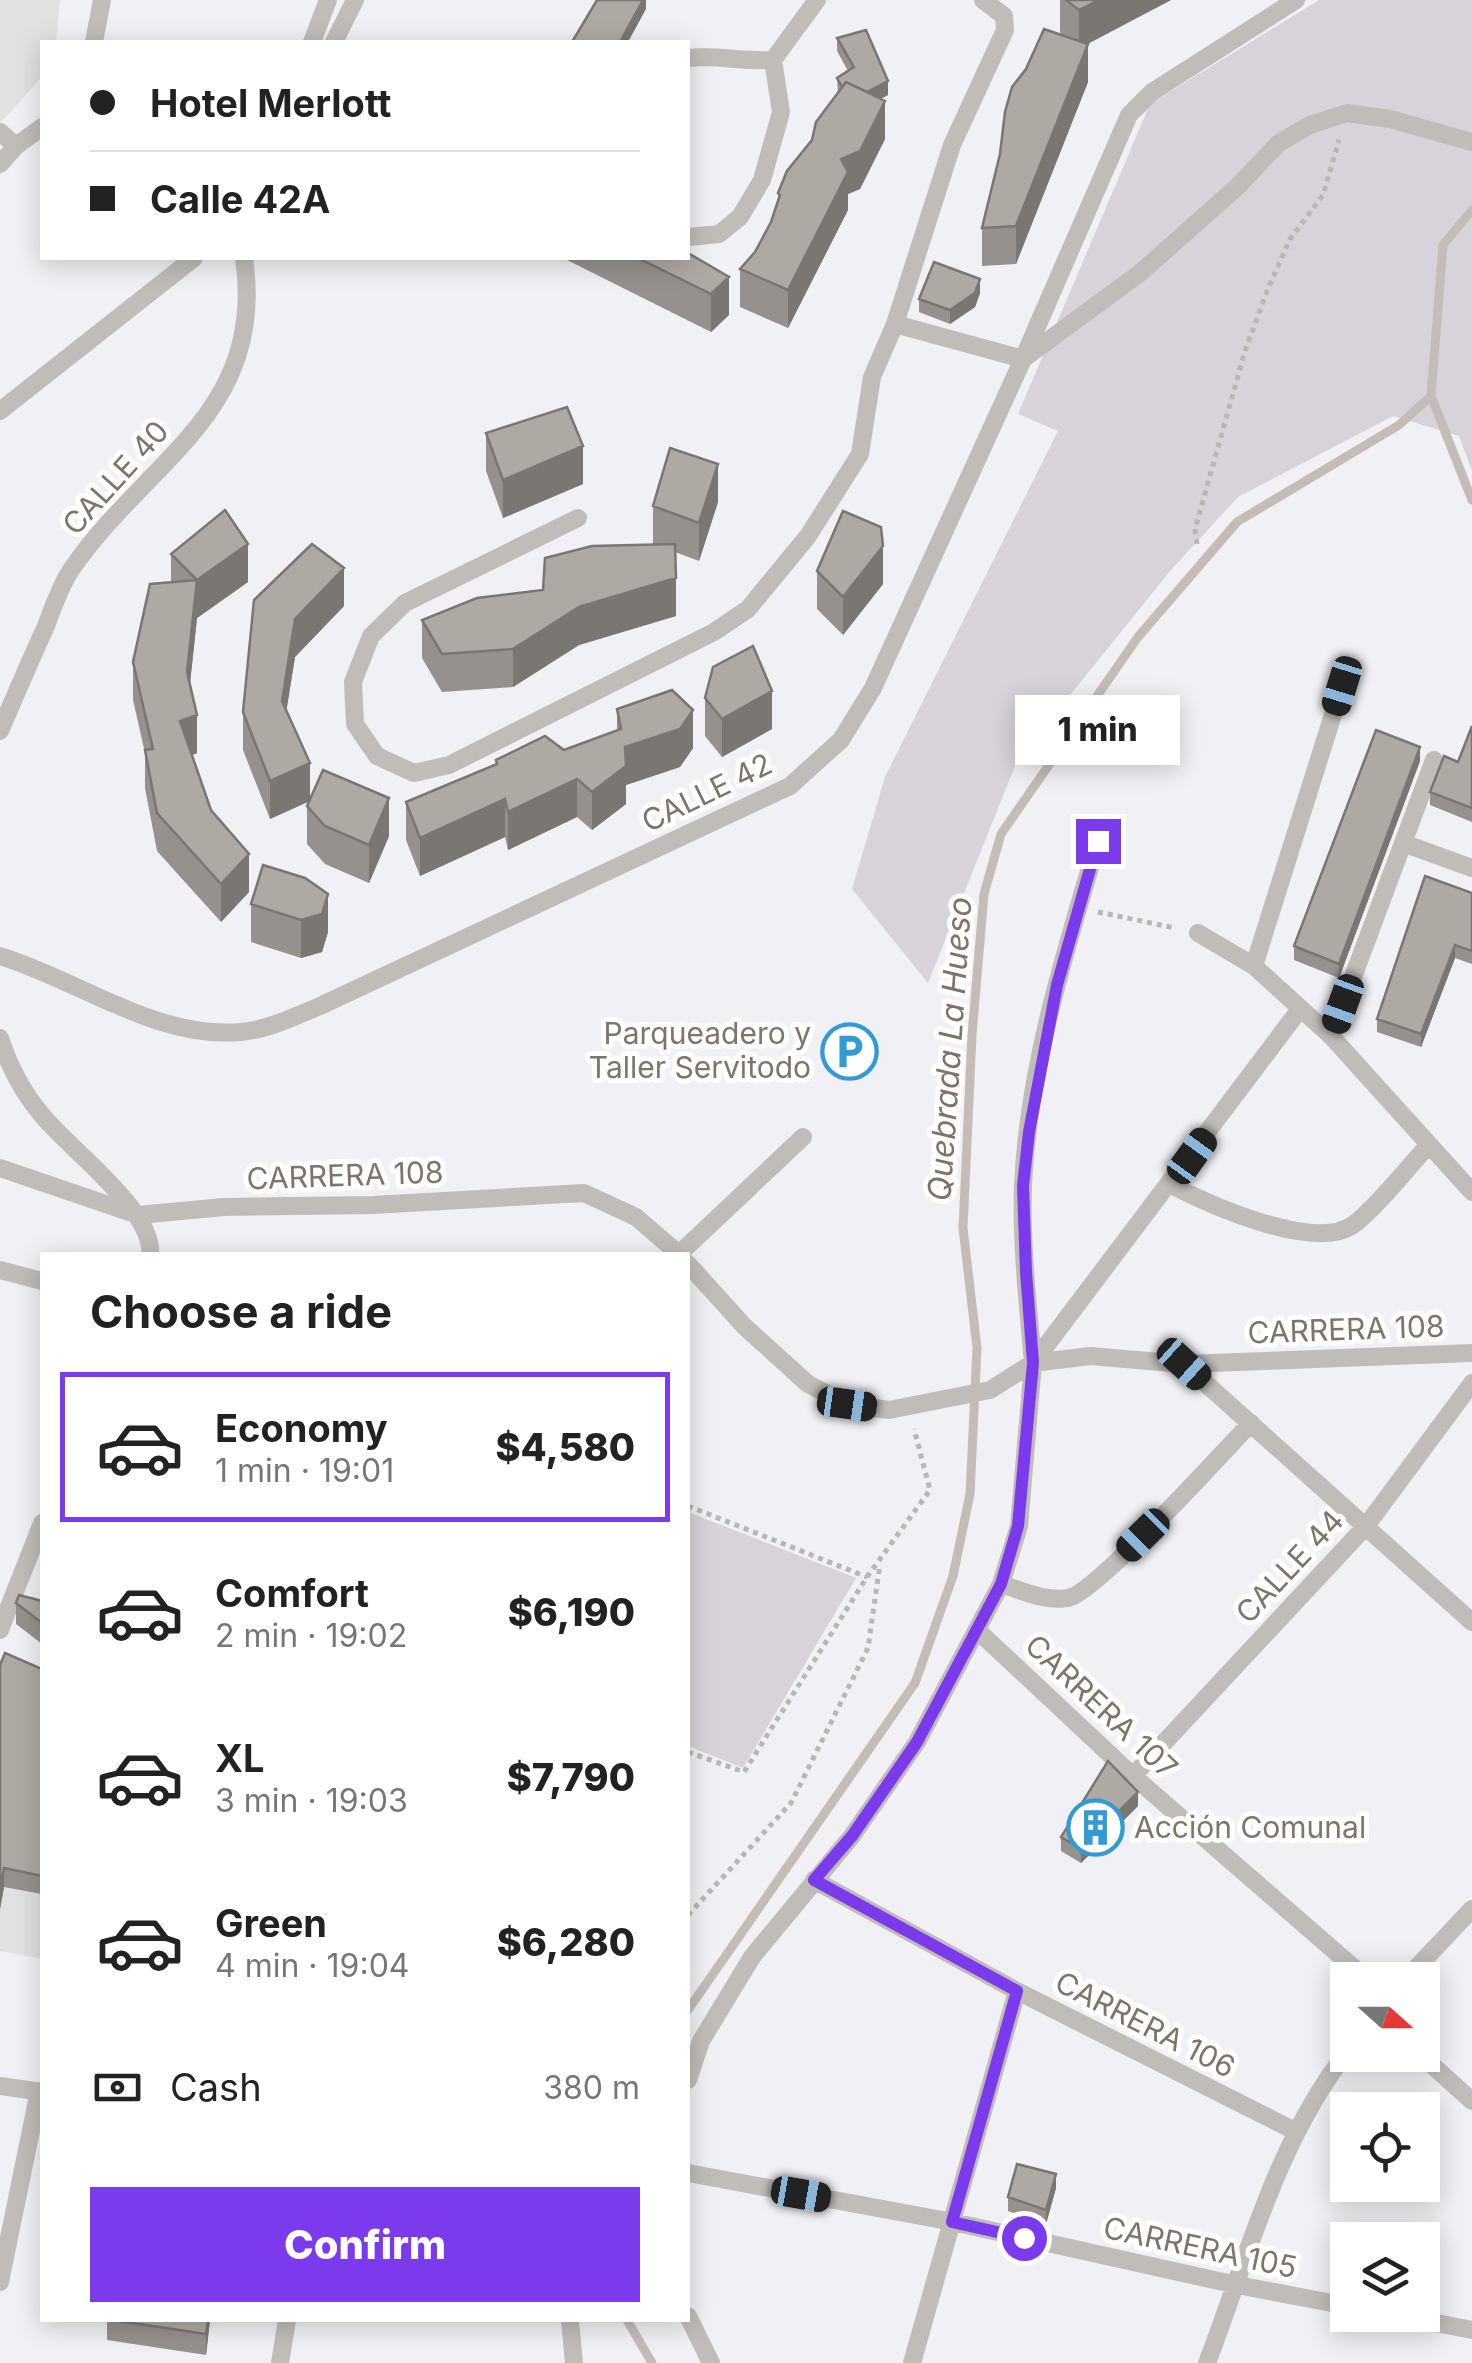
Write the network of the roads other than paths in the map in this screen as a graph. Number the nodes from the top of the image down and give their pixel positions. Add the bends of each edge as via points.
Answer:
1 (102, 0) edge
2 (328, 0) edge
3 (355, 0) edge
4 (818, 0) edge
5 (987, 0) edge
6 (1288, 5) edge
7 (94, 40) edge
8 (313, 40) edge
9 (335, 40) edge
10 (690, 58) edge
11 (773, 60) junction
12 (40, 128) edge
13 (0, 132) edge
14 (1472, 142) edge
15 (16, 146) junction
16 (0, 164) edge
17 (690, 236) edge
18 (191, 260) edge
19 (244, 260) edge
20 (895, 324) junction
21 (1023, 360) junction
22 (0, 411) edge
23 (578, 518) dead end
24 (1342, 686) dead end
25 (0, 730) edge
26 (1434, 760) dead end
27 (1098, 841) dead end
28 (1403, 843) junction
29 (1472, 868) edge
30 (1198, 933) road end
31 (0, 956) edge
32 (1254, 966) junction
33 (1300, 1010) junction
34 (1331, 1036) junction
35 (0, 1038) edge
36 (803, 1137) dead end
37 (1428, 1146) junction
38 (0, 1168) edge
39 (1171, 1185) junction
40 (1472, 1192) edge
41 (138, 1215) junction
42 (151, 1252) edge
43 (677, 1252) edge
44 (681, 1252) edge
45 (690, 1266) edge
46 (0, 1270) edge
47 (40, 1280) edge
48 (1472, 1353) edge
49 (1033, 1363) junction
50 (1184, 1364) junction
51 (1472, 1383) edge
52 (1250, 1423) junction
53 (1366, 1526) junction
54 (40, 1527) edge
55 (1001, 1584) junction
56 (1472, 1622) edge
57 (0, 1630) edge
58 (978, 1630) junction
59 (1132, 1776) junction
60 (814, 1880) junction
61 (1472, 1910) edge
62 (1347, 1962) edge
63 (1422, 1962) edge
64 (1017, 1991) junction
65 (1331, 2072) edge
66 (1440, 2072) edge
67 (690, 2074) edge
68 (0, 2086) edge
69 (40, 2092) edge
70 (40, 2097) edge
71 (1472, 2101) edge
72 (1295, 2131) junction
73 (690, 2172) edge
74 (952, 2222) junction
75 (0, 2282) edge
76 (1237, 2285) junction
77 (1330, 2303) edge
78 (690, 2320) edge
79 (287, 2322) edge
80 (570, 2322) edge
81 (1440, 2324) edge
82 (1472, 2330) edge
83 (280, 2363) edge
84 (574, 2363) edge
85 (711, 2363) edge
86 (912, 2363) edge
87 (1207, 2363) edge

1 - 7 street
2 - 8 street
3 - 9 street
4 - 11 street
5 - 20 street via 1004,16 1005,30 952,145
6 - 21 street, CALLE 42 via 1152,92 1130,115
10 - 11 street
11 - 17 street via 781,112 762,180 740,217 719,234
12 - 15 street
13 - 15 street
14 - 21 street via 1347,113 1310,125 1278,143 1140,274
15 - 16 street
18 - 22 street
19 - 25 street, CALLE 40 via 244,332 232,374 186,444 103,528 68,574
20 - 21 street
20 - 23 street via 872,377 860,454 808,536 748,609 449,765 414,773 377,756 355,724 353,682 371,636 405,603
21 - 31 street, CALLE 42 via 873,688 841,740 790,786 320,1006 244,1032 204,1033 162,1022
24 - 32 street
26 - 28 street
27 - 49 street via 1032,1105 1023,1186
28 - 29 street
28 - 34 street
30 - 32 street
32 - 33 street
33 - 34 street
33 - 39 street
34 - 37 street
35 - 41 street via 10,1068 41,1114
36 - 44 street
37 - 39 street via 1352,1226 1321,1236 1235,1214
37 - 40 street
38 - 41 street, CARRERA 108
39 - 49 street
41 - 42 street
41 - 43 street, CARRERA 108 via 584,1193 636,1217
45 - 49 street, CARRERA 108 via 808,1384 847,1404 889,1410 990,1390
46 - 47 street
48 - 50 street, CARRERA 108
49 - 50 street, CARRERA 108 via 1090,1356
49 - 55 street via 1018,1526
50 - 52 street
51 - 53 street, CALLE 44
52 - 53 street
52 - 55 street via 1120,1559 1072,1598 1045,1598
53 - 56 street
53 - 59 street, CALLE 44
54 - 57 street
55 - 58 street
58 - 59 street, CARRERA 107
58 - 60 street via 917,1742
59 - 62 street, CARRERA 107
60 - 64 street, CARRERA 106
60 - 67 street via 752,1958 701,2042
61 - 63 street
64 - 72 street, CARRERA 106
64 - 74 street
65 - 72 street
66 - 71 street
68 - 69 street
70 - 75 street
72 - 76 street
73 - 74 street, CARRERA 105
74 - 76 street, CARRERA 105
74 - 86 street
76 - 77 street, CARRERA 105
76 - 87 street
78 - 85 street
79 - 83 street
80 - 84 street
81 - 82 street

